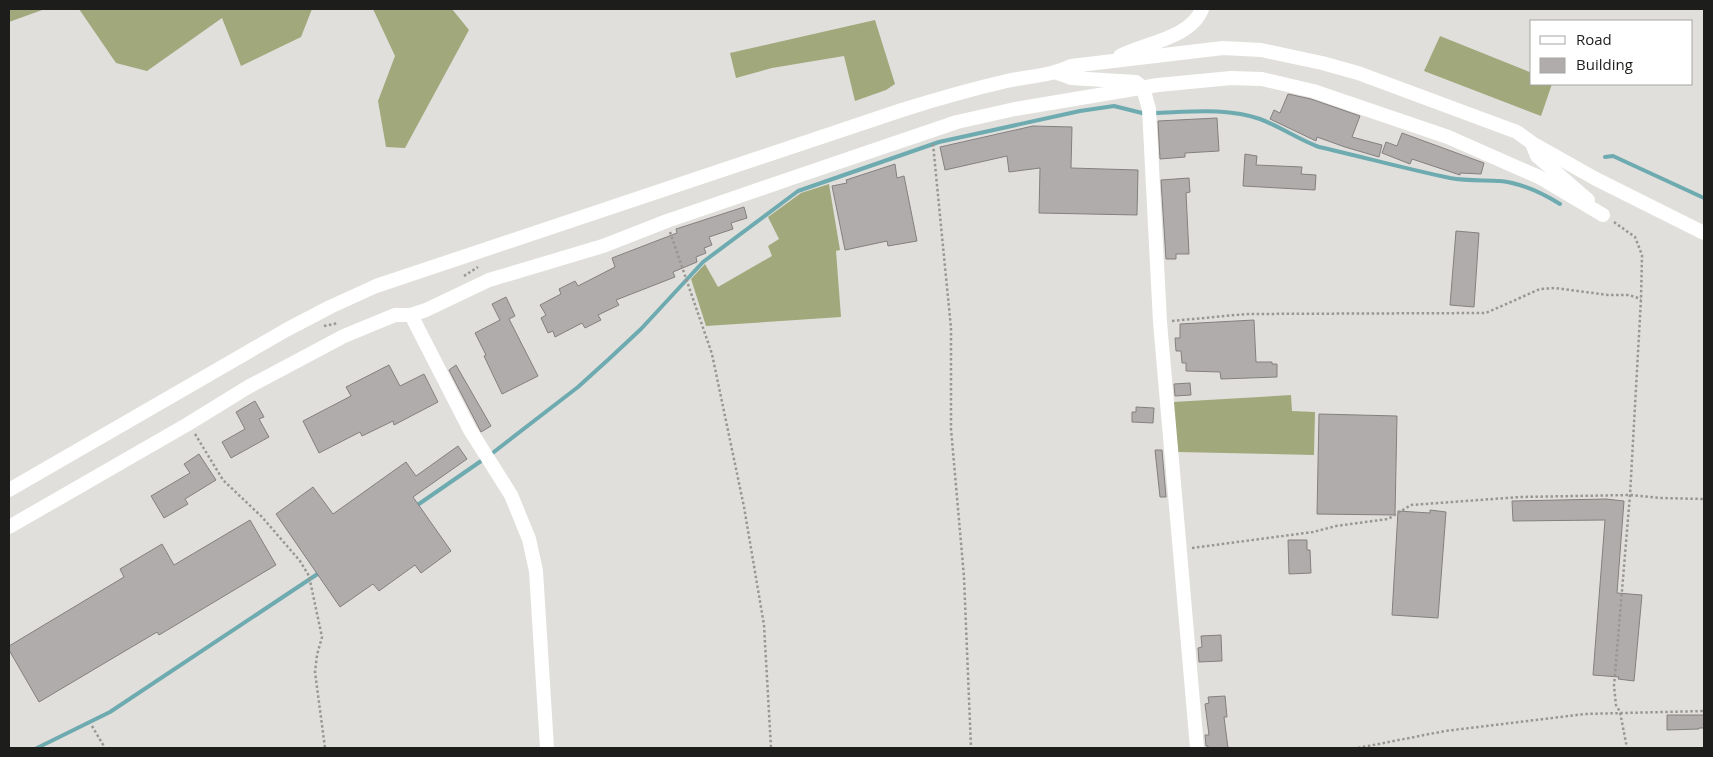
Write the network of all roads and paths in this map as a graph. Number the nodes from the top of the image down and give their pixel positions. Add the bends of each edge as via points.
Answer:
1 (1202, 9) edge
2 (1110, 63) junction
3 (1057, 73) junction
4 (1143, 88) junction
5 (1532, 143) junction
6 (934, 148) dead end
7 (1602, 215) junction
8 (667, 221) junction
9 (1704, 233) edge
10 (1641, 299) junction
11 (411, 315) junction
12 (1160, 322) junction
13 (188, 424) junction
14 (9, 490) edge
15 (1630, 495) junction
16 (1704, 499) edge
17 (9, 527) edge
18 (1181, 549) junction
19 (1704, 711) edge
20 (1620, 712) junction
21 (92, 726) dead end
22 (105, 748) edge
23 (325, 748) edge
24 (547, 748) edge
25 (771, 748) edge
26 (971, 748) edge
27 (1197, 748) edge
28 (1358, 748) edge
29 (1627, 748) edge

1 - 2 street via 1189,26 1165,39 1122,54
2 - 3 street via 1070,66
2 - 5 street via 1223,48 1249,48 1283,54 1358,73 1517,132
3 - 4 street via 1072,78 1136,82
3 - 14 street via 982,87 902,110 376,286 286,330
4 - 7 street via 1232,78 1262,79 1313,90 1448,137 1539,177
4 - 8 street via 957,122
4 - 12 street via 1149,114
5 - 7 street via 1537,156
5 - 9 street
6 - 26 path via 951,328 951,429 964,577
7 - 10 path via 1635,237 1642,255
8 - 11 street via 602,246 489,280
8 - 25 path via 712,354 744,507 764,625
10 - 12 path via 1630,295 1548,288 1486,313 1246,314
10 - 15 path
11 - 13 street via 395,315 344,336 248,387
11 - 24 street via 470,430 511,495 529,539 536,571
12 - 18 street
13 - 17 street
13 - 23 path via 223,480 262,517 309,576 322,638 315,672
15 - 16 path
15 - 18 path via 1520,497 1411,505 1388,519
15 - 20 path via 1614,686
18 - 27 street
19 - 20 path
20 - 28 path via 1503,723
20 - 29 path
21 - 22 path

